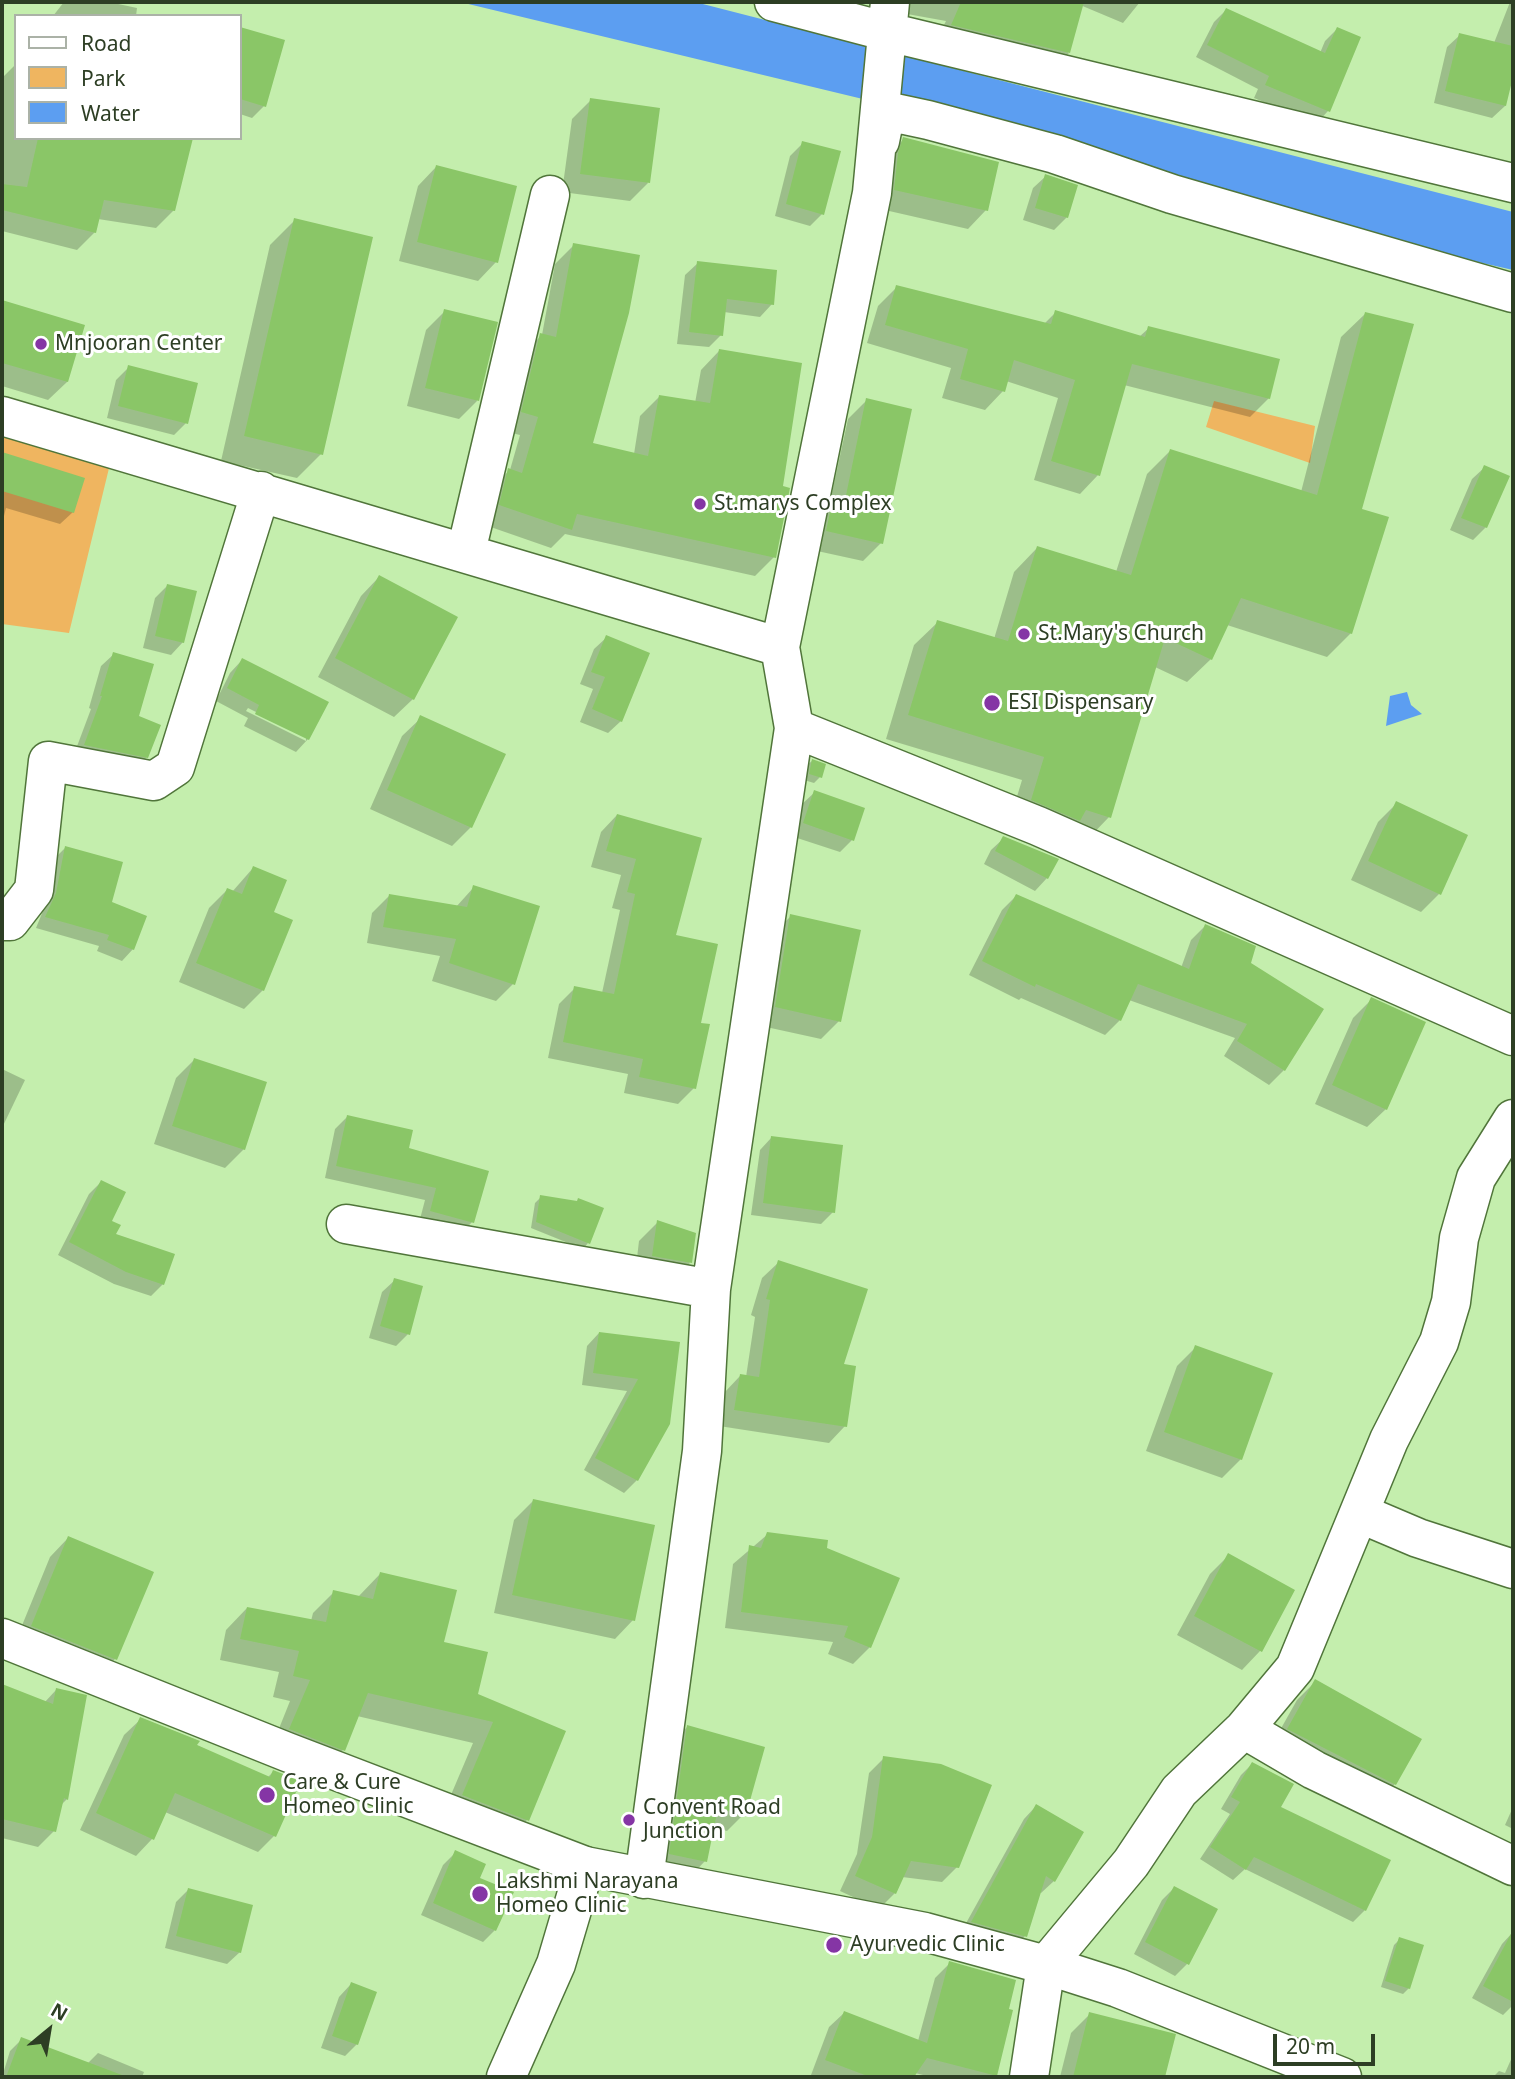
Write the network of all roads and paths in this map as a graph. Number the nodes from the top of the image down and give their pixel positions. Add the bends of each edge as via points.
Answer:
1 (774, 2) edge
2 (889, 17) edge
3 (1513, 183) edge
4 (872, 193) junction
5 (550, 195) dead end
6 (1513, 293) edge
7 (2, 416) edge
8 (261, 491) junction
9 (466, 552) junction
10 (779, 647) junction
11 (794, 728) junction
12 (2, 921) edge
13 (1513, 1033) edge
14 (1513, 1119) edge
15 (346, 1224) dead end
16 (711, 1289) junction
17 (1359, 1513) junction
18 (1513, 1569) edge
19 (2, 1638) edge
20 (1244, 1729) junction
21 (585, 1866) junction
22 (1513, 1866) edge
23 (644, 1879) junction
24 (1046, 1965) junction
25 (506, 2077) edge
26 (1030, 2077) edge
27 (1342, 2077) edge

1 - 2 street
2 - 3 street
2 - 4 street
4 - 6 street via 886,111 1055,154 1172,194
4 - 10 street
5 - 9 street
7 - 8 street
8 - 9 street
8 - 12 street via 175,766 154,781 48,761 34,890 10,922
9 - 10 street
10 - 11 street
11 - 13 street via 1038,826
11 - 16 street
14 - 17 street via 1476,1178 1439,1342 1389,1440
15 - 16 street
16 - 23 street via 702,1451
17 - 18 street
17 - 20 street via 1295,1668
19 - 21 street
20 - 22 street via 1314,1770
20 - 24 street via 1180,1791 1131,1863
21 - 23 street
21 - 25 street via 556,1964
23 - 24 street via 925,1932
24 - 26 street
24 - 27 street via 1118,1988

